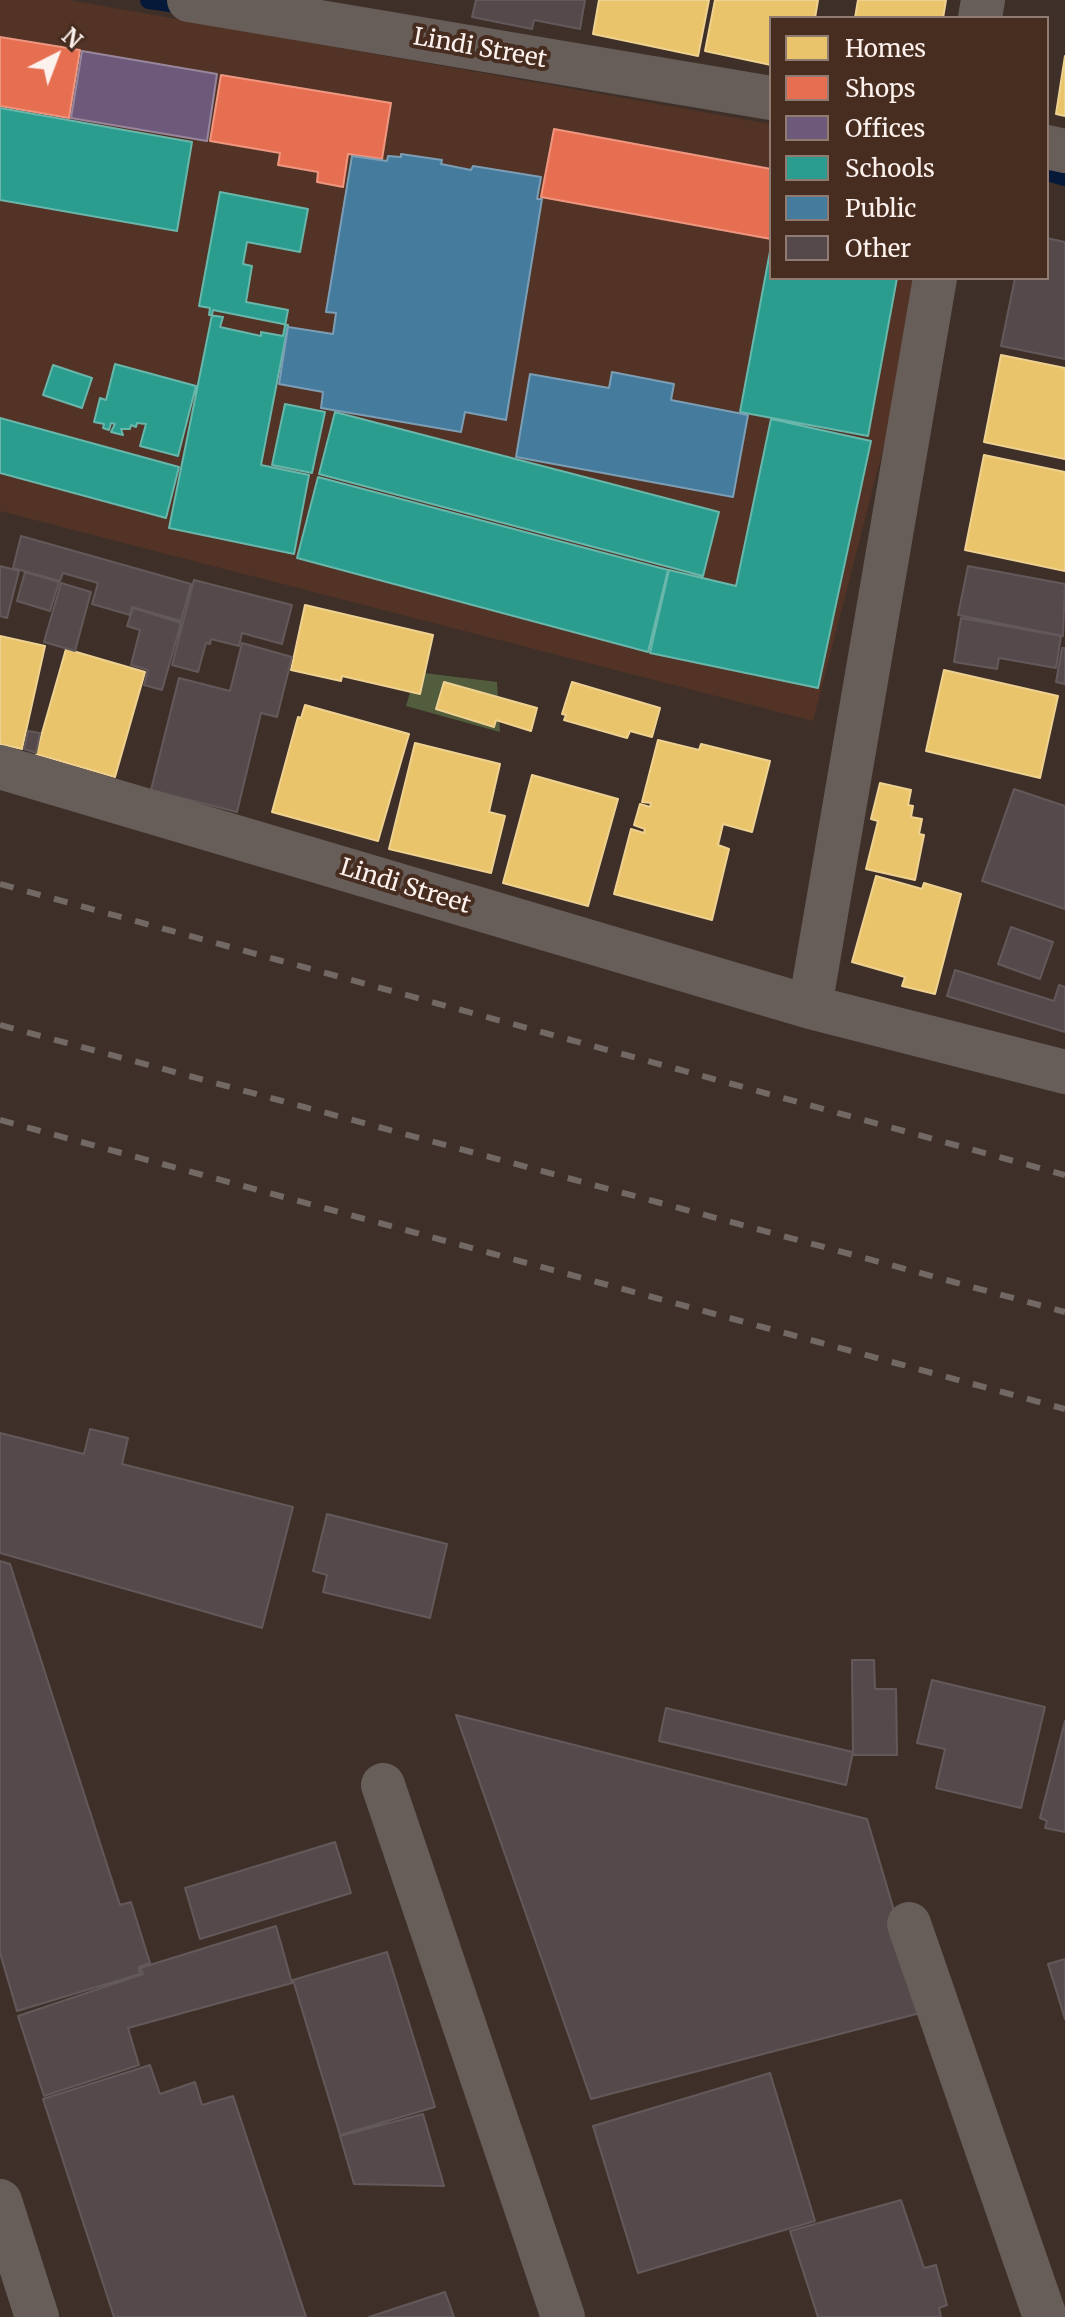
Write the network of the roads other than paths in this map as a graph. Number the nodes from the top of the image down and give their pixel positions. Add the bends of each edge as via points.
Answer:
1 (189, 0) edge
2 (769, 98) edge
3 (935, 280) edge
4 (0, 767) edge
5 (810, 1007) junction
6 (1065, 1072) edge
7 (383, 1785) dead end
8 (909, 1924) dead end
9 (0, 2201) edge
10 (37, 2317) edge
11 (563, 2317) edge
12 (1045, 2317) edge

1 - 2 street, Lindi Street
3 - 5 street
4 - 5 street, Lindi Street
5 - 6 street, Lindi Street
7 - 11 street
8 - 12 street
9 - 10 street

